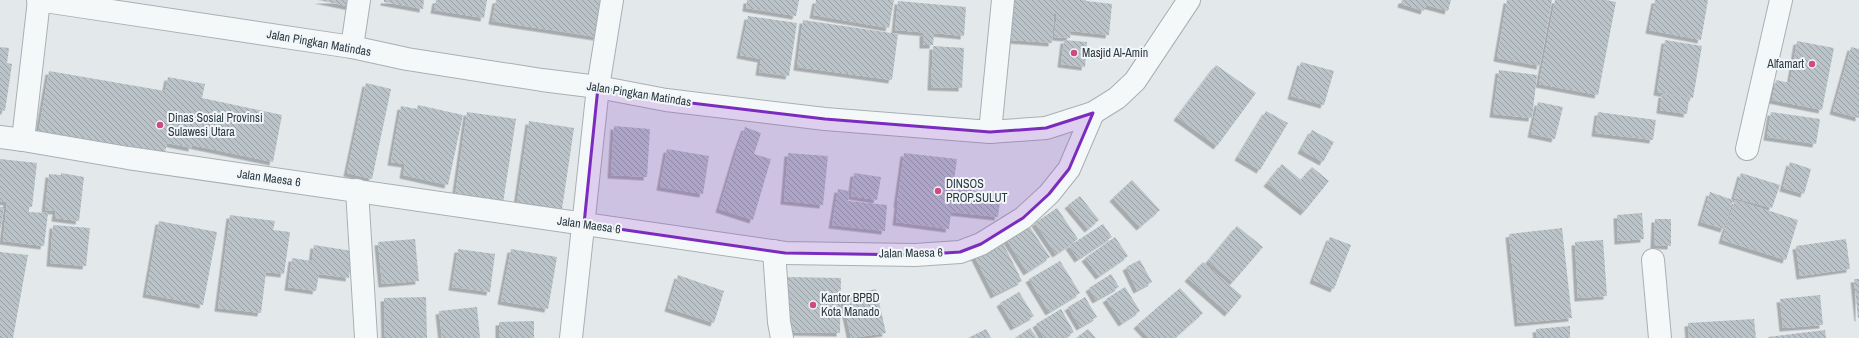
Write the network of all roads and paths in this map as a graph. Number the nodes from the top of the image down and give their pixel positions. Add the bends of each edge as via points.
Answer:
1 (38, 0) edge
2 (359, 0) edge
3 (612, 0) edge
4 (1003, 0) edge
5 (1189, 0) edge
6 (1781, 0) edge
7 (352, 47) junction
8 (598, 87) junction
9 (1093, 113) junction
10 (990, 132) junction
11 (0, 137) edge
12 (23, 140) junction
13 (1747, 149) dead end
14 (357, 190) junction
15 (584, 224) junction
16 (774, 251) junction
17 (1653, 260) dead end
18 (366, 338) edge
19 (571, 338) edge
20 (782, 338) edge
21 (1660, 338) edge

1 - 7 street, Jalan Pingkan Matindas
1 - 12 street
2 - 7 street
3 - 8 street
4 - 10 street
5 - 9 street, Jalan Pingkan Matindas via 1135,81 1117,98
6 - 13 street
7 - 8 street, Jalan Pingkan Matindas via 407,59
8 - 10 street, Jalan Pingkan Matindas via 666,100 825,119
8 - 15 street
9 - 10 street, Jalan Pingkan Matindas via 1046,128
9 - 16 street, Jalan Maesa 6 via 1069,169 1049,194 1023,218 981,244 960,252 915,255
11 - 12 street, Jalan Maesa 6
12 - 14 street, Jalan Maesa 6 via 128,158
14 - 15 street, Jalan Maesa 6
14 - 18 street
15 - 16 street, Jalan Maesa 6
15 - 19 street
16 - 20 street
17 - 21 street

